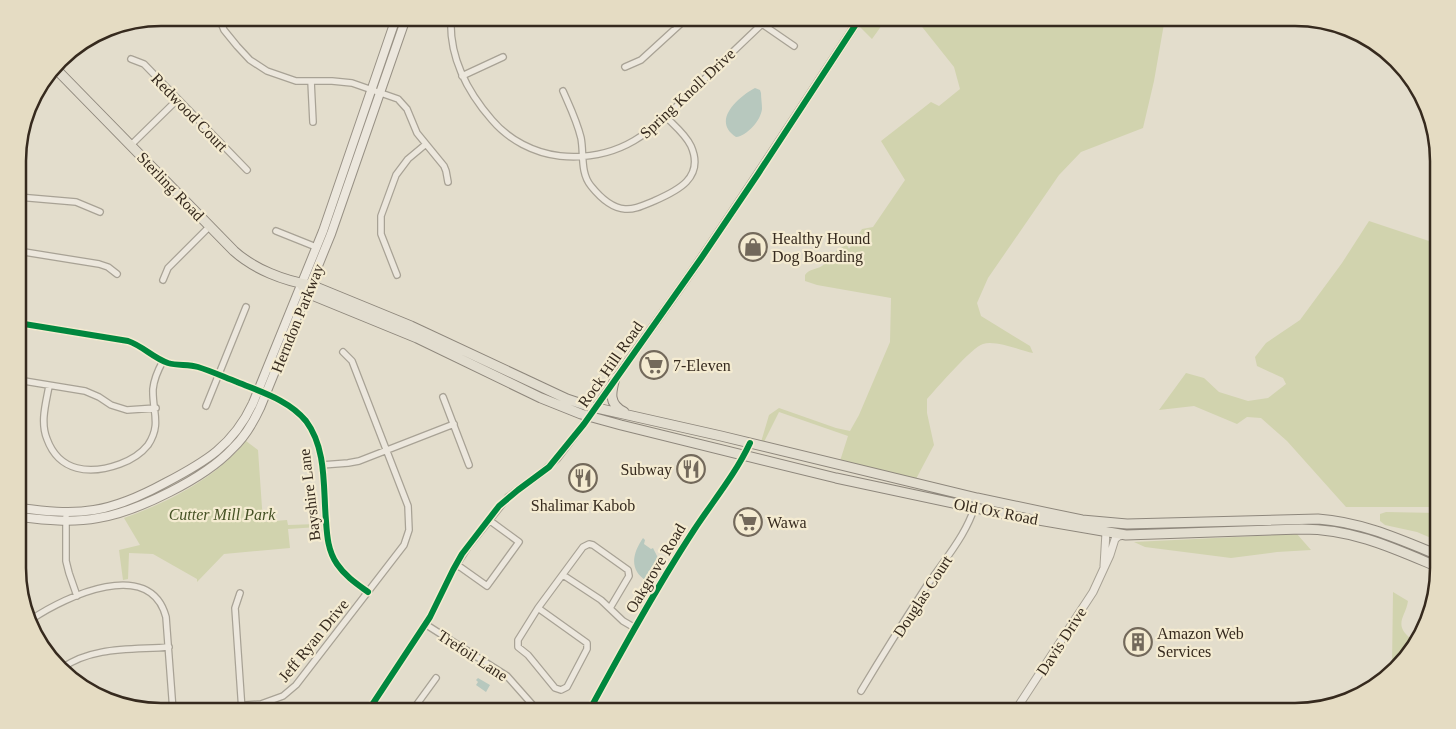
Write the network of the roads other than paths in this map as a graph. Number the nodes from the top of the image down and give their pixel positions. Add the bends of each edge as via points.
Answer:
1 (223, 26) edge
2 (393, 26) edge
3 (403, 26) edge
4 (451, 26) edge
5 (760, 26) edge
6 (765, 26) edge
7 (855, 26) edge
8 (677, 27) edge
9 (794, 46) dead end
10 (503, 57) dead end
11 (131, 59) dead end
12 (625, 67) dead end
13 (60, 73) edge
14 (462, 76) junction
15 (312, 81) junction
16 (372, 89) junction
17 (380, 92) junction
18 (563, 92) dead end
19 (178, 99) junction
20 (666, 117) junction
21 (313, 122) dead end
22 (426, 144) junction
23 (131, 145) junction
24 (583, 156) junction
25 (247, 170) dead end
26 (448, 182) dead end
27 (27, 198) edge
28 (100, 212) dead end
29 (210, 226) junction
30 (276, 231) dead end
31 (316, 247) junction
32 (27, 253) edge
33 (117, 274) dead end
34 (397, 275) dead end
35 (163, 280) dead end
36 (301, 284) junction
37 (309, 289) junction
38 (246, 307) dead end
39 (27, 324) edge
40 (343, 352) dead end
41 (163, 361) junction
42 (219, 375) junction
43 (616, 378) junction
44 (26, 382) edge
45 (49, 386) junction
46 (258, 391) junction
47 (266, 394) junction
48 (443, 397) dead end
49 (206, 406) dead end
50 (156, 408) junction
51 (592, 412) junction
52 (633, 416) junction
53 (454, 424) junction
54 (750, 443) junction
55 (387, 450) junction
56 (745, 454) junction
57 (322, 465) junction
58 (470, 465) dead end
59 (977, 498) junction
60 (975, 508) junction
61 (26, 509) edge
62 (66, 512) junction
63 (26, 518) edge
64 (489, 520) junction
65 (66, 522) junction
66 (1121, 524) junction
67 (1106, 532) junction
68 (1125, 535) junction
69 (1430, 552) edge
70 (456, 564) junction
71 (1430, 564) edge
72 (1104, 569) junction
73 (563, 575) junction
74 (368, 592) junction
75 (240, 593) dead end
76 (77, 596) junction
77 (538, 608) junction
78 (610, 608) junction
79 (36, 617) edge
80 (425, 624) junction
81 (635, 628) junction
82 (169, 647) junction
83 (68, 665) edge
84 (436, 678) dead end
85 (862, 691) dead end
86 (1021, 702) edge
87 (173, 703) edge
88 (242, 703) edge
89 (264, 703) edge
90 (374, 703) edge
91 (418, 703) edge
92 (531, 703) edge
93 (594, 703) edge

1 - 15 street via 230,38 259,66 286,79
2 - 16 main road, Herndon Parkway
3 - 17 main road, Herndon Parkway
4 - 14 street, Spring Knoll Drive via 452,46
5 - 20 street, Spring Knoll Drive
6 - 9 street
7 - 43 street, Rock Hill Road via 728,220
8 - 12 street via 641,60
10 - 14 street
11 - 19 street, Redwood Court via 144,64
13 - 23 main road, Sterling Road
14 - 24 street, Spring Knoll Drive via 496,125 514,140 544,153
15 - 16 street via 342,81
15 - 21 street
16 - 17 street
16 - 31 main road, Herndon Parkway
17 - 22 street via 403,103
17 - 37 main road, Herndon Parkway
18 - 24 street via 578,128
19 - 23 street
19 - 25 street, Redwood Court
20 - 24 street, Spring Knoll Drive via 634,141 613,150
20 - 24 street via 688,140 694,158 689,179 676,192 632,209 618,208 588,183
22 - 26 street via 444,166
22 - 34 street via 408,159 396,175 381,216 381,234
23 - 29 main road, Sterling Road
27 - 28 street via 76,202
29 - 35 street via 168,268
29 - 36 main road, Sterling Road via 251,264
30 - 31 street
31 - 36 main road, Herndon Parkway
32 - 33 street via 99,264
36 - 37 main road
36 - 46 main road, Herndon Parkway
37 - 47 main road, Herndon Parkway
37 - 51 main road, Old Ox Road via 411,326
37 - 51 main road, Old Ox Road via 557,405
38 - 42 street
39 - 41 street, Bayshire Lane via 128,341
40 - 55 street, Jeff Ryan Drive via 352,361
41 - 42 street, Bayshire Lane
41 - 50 street via 154,380
42 - 46 street, Bayshire Lane
42 - 49 street
43 - 51 street, Rock Hill Road
43 - 52 main road via 612,402
44 - 45 street
45 - 50 street via 85,392 127,410
45 - 50 street via 44,423 46,438 61,460 81,470 103,470 136,456 154,431
46 - 47 street, Bayshire Lane
46 - 62 main road, Herndon Parkway via 238,429 206,461 122,504
47 - 57 street, Bayshire Lane via 290,406 305,420 315,437
47 - 65 main road, Herndon Parkway via 245,434 212,467 135,508 108,517
48 - 53 street
51 - 52 main road, Old Ox Road
51 - 56 main road, Old Ox Road
51 - 64 street, Rock Hill Road via 557,459 508,497
52 - 54 main road, Old Ox Road
53 - 55 street
53 - 58 street
54 - 56 street, Oakgrove Road
54 - 59 main road, Old Ox Road
55 - 57 street via 348,463
55 - 74 street, Jeff Ryan Drive via 408,506 409,530 400,551
56 - 60 main road, Old Ox Road via 836,478
56 - 81 street, Oakgrove Road via 694,529
57 - 74 street, Bayshire Lane via 329,547 341,570
59 - 60 street, Douglas Court
59 - 66 main road, Old Ox Road via 1074,519
60 - 67 main road, Old Ox Road
60 - 85 street, Douglas Court via 957,542
61 - 62 main road, Herndon Parkway
62 - 65 street
63 - 65 main road, Herndon Parkway
64 - 70 street, Rock Hill Road
64 - 70 street via 518,542 487,586
65 - 76 street via 66,561
66 - 67 main road
66 - 69 main road, Old Ox Road via 1336,520 1364,526
67 - 68 main road, Old Ox Road
67 - 72 street, Davis Drive
68 - 71 main road, Old Ox Road via 1329,530 1371,540
68 - 72 street, Davis Drive via 1115,539
70 - 80 street, Rock Hill Road
72 - 86 street, Davis Drive via 1093,592
73 - 77 street
73 - 78 street
73 - 78 street via 588,544 626,568 628,576
74 - 89 street, Jeff Ryan Drive via 290,692
75 - 88 street via 235,608
76 - 79 street
76 - 82 street via 128,584 146,589 164,610
77 - 77 street via 587,643 587,649 564,689 555,688 518,647 518,640
78 - 81 street
80 - 90 street, Rock Hill Road
80 - 92 street, Trefoil Lane via 507,676
81 - 93 street, Oakgrove Road
82 - 83 street via 92,654
82 - 87 street
84 - 91 street

